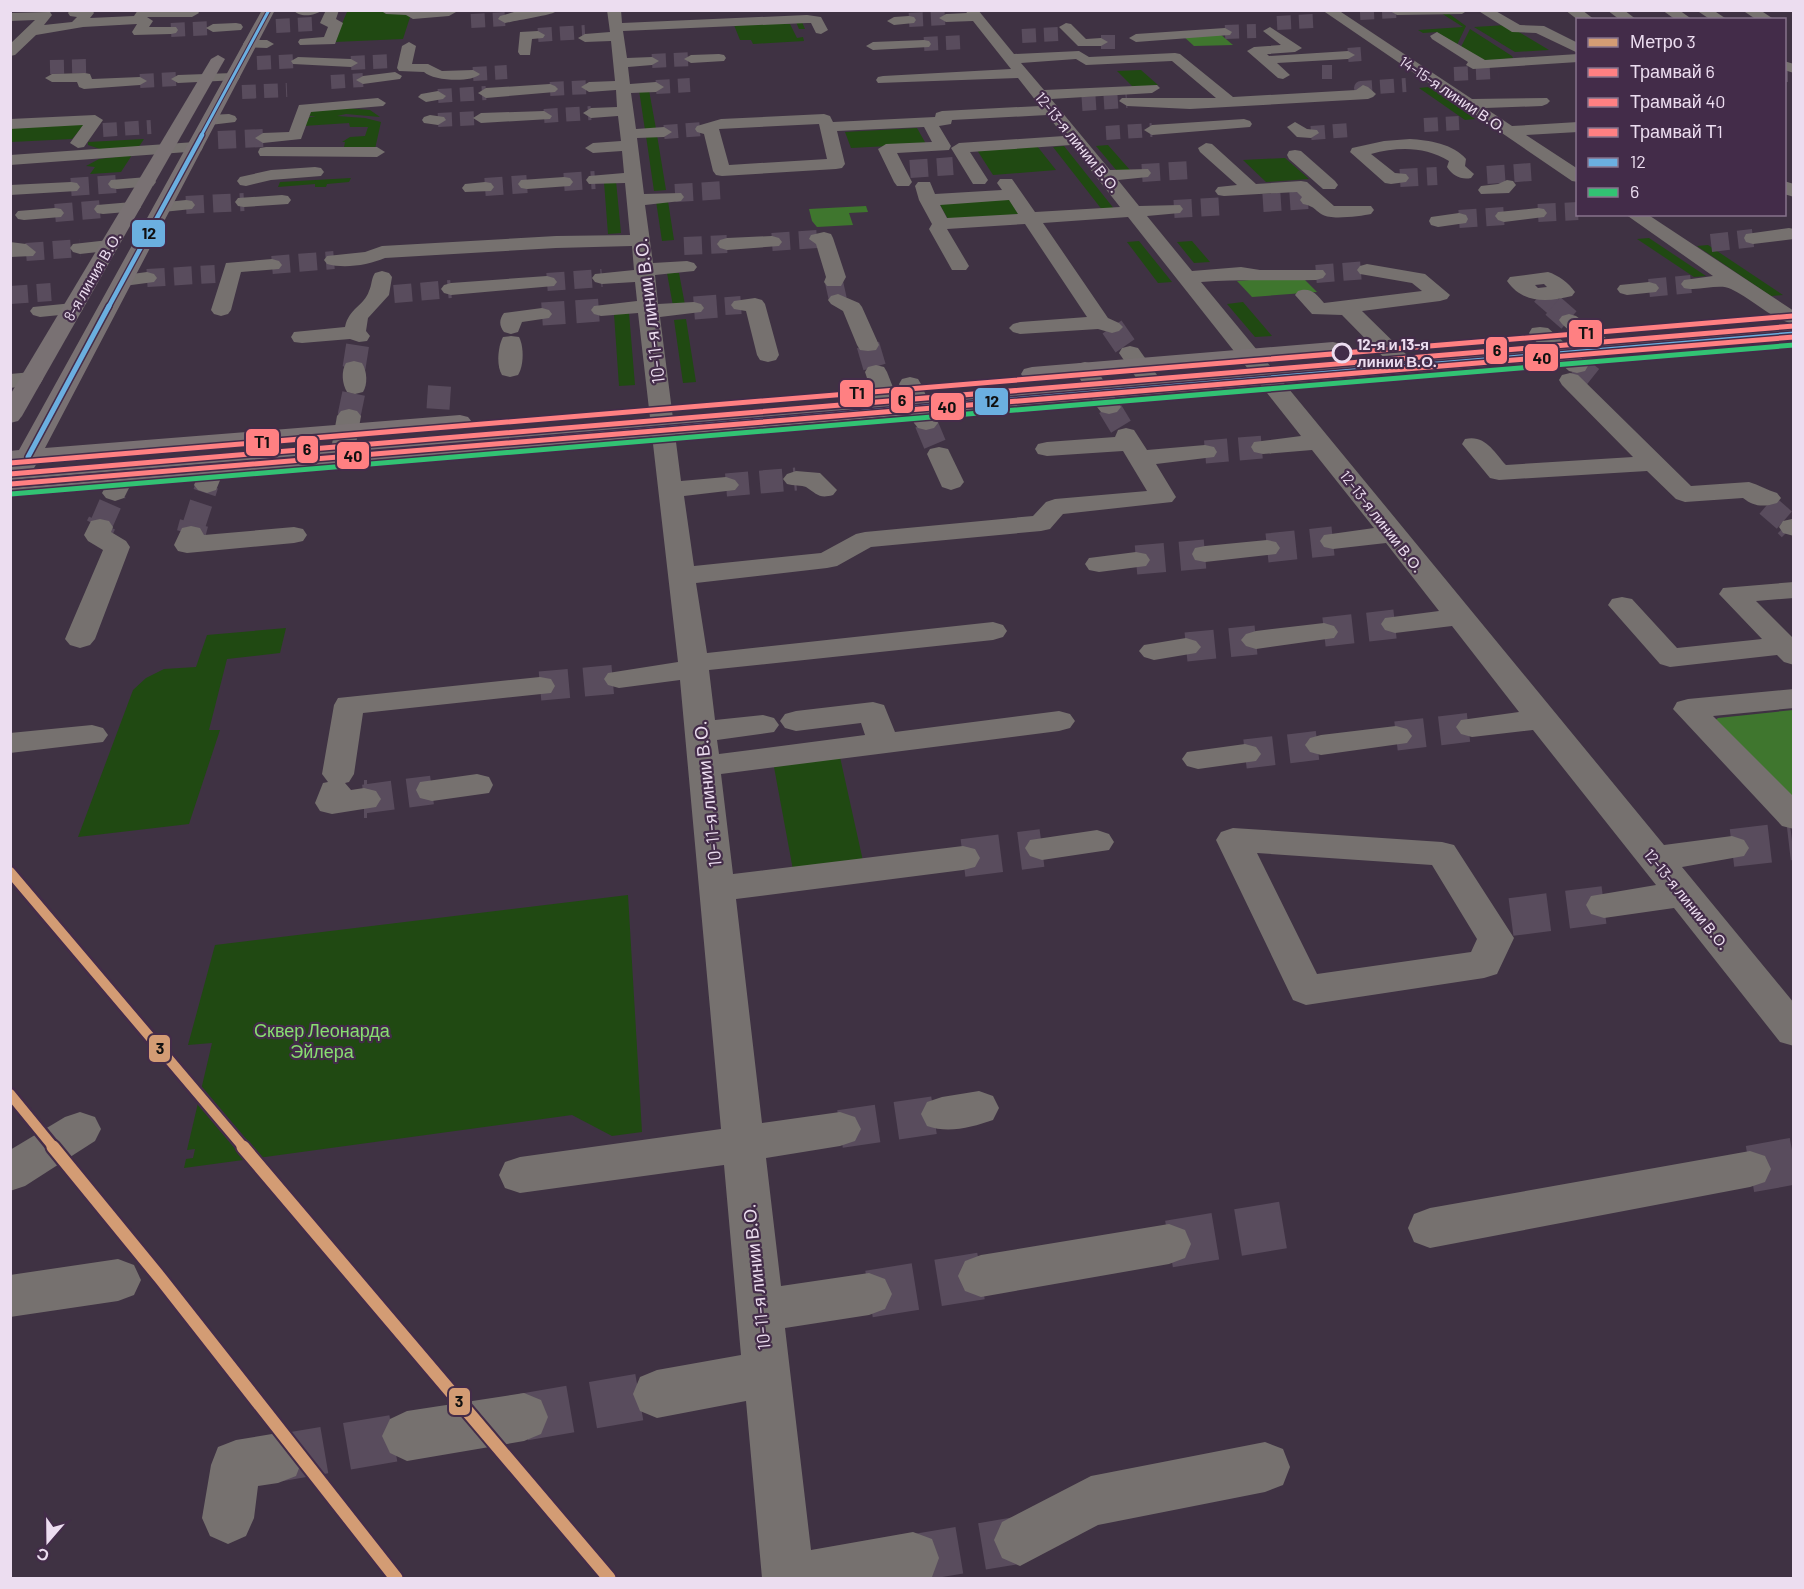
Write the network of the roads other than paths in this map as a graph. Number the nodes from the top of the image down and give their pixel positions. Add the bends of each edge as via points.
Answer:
1 (246, 10) edge
2 (386, 10) edge
3 (1462, 10) edge
4 (1483, 10) edge
5 (1571, 10) edge
6 (1613, 10) edge
7 (1668, 10) edge
8 (1702, 10) edge
9 (1748, 10) edge
10 (300, 11) tunnel mouth
11 (1397, 11) edge
12 (548, 12) tunnel mouth
13 (188, 13) tunnel mouth
14 (806, 15) edge
15 (10, 17) edge
16 (323, 17) edge
17 (456, 18) tunnel mouth
18 (946, 18) tunnel mouth
19 (1585, 18) edge
20 (1627, 18) edge
21 (1683, 18) edge
22 (1718, 18) edge
23 (1765, 18) edge
24 (1337, 19) tunnel mouth
25 (505, 20) tunnel mouth
26 (909, 20) tunnel mouth
27 (894, 21) dead end
28 (141, 24) junction
29 (1188, 24) dead end
30 (267, 25) edge
31 (616, 26) edge
32 (236, 27) junction
33 (213, 28) tunnel mouth
34 (171, 30) tunnel mouth
35 (821, 30) dead end
36 (1293, 30) tunnel mouth
37 (1067, 32) tunnel mouth
38 (30, 33) junction
39 (585, 35) tunnel mouth
40 (10, 36) edge
41 (125, 36) dead end
42 (1437, 36) dead end
43 (1130, 38) tunnel mouth
44 (305, 42) tunnel mouth
45 (1101, 42) tunnel mouth
46 (996, 43) edge
47 (924, 44) tunnel mouth
48 (873, 46) dead end
49 (1576, 49) edge
50 (1576, 50) edge
51 (10, 52) edge
52 (1391, 52) junction
53 (1365, 54) tunnel mouth
54 (1348, 55) tunnel mouth
55 (719, 58) dead end
56 (691, 59) tunnel mouth
57 (1265, 60) junction
58 (298, 61) tunnel mouth
59 (652, 61) tunnel mouth
60 (351, 63) tunnel mouth
61 (208, 66) junction
62 (1386, 69) tunnel mouth
63 (49, 71) dead end
64 (1152, 71) dead end
65 (1303, 73) tunnel mouth
66 (1430, 73) junction
67 (473, 74) tunnel mouth
68 (533, 75) dead end
69 (1283, 75) junction
70 (239, 78) junction
71 (622, 78) junction
72 (1115, 78) dead end
73 (178, 80) tunnel mouth
74 (883, 80) dead end
75 (140, 81) tunnel mouth
76 (588, 81) tunnel mouth
77 (416, 82) tunnel mouth
78 (1268, 83) dead end
79 (1410, 85) tunnel mouth
80 (440, 86) junction
81 (656, 87) tunnel mouth
82 (1363, 90) tunnel mouth
83 (486, 93) tunnel mouth
84 (1127, 95) junction
85 (1229, 101) junction
86 (1542, 101) dead end
87 (1009, 102) dead end
88 (1046, 103) junction
89 (1082, 104) tunnel mouth
90 (1469, 104) junction
91 (718, 107) dead end
92 (626, 111) junction
93 (591, 113) tunnel mouth
94 (302, 115) junction
95 (281, 116) tunnel mouth
96 (544, 116) tunnel mouth
97 (481, 118) tunnel mouth
98 (229, 119) tunnel mouth
99 (1493, 121) junction
100 (209, 122) junction
101 (929, 122) junction
102 (1464, 122) tunnel mouth
103 (10, 124) edge
104 (1244, 124) dead end
105 (170, 126) junction
106 (712, 127) junction
107 (828, 127) junction
108 (1295, 127) dead end
109 (1576, 128) edge
110 (1152, 130) tunnel mouth
111 (1509, 131) junction
112 (664, 132) tunnel mouth
113 (1311, 133) tunnel mouth
114 (1080, 136) junction
115 (88, 139) junction
116 (629, 140) junction
117 (10, 145) edge
118 (203, 147) junction
119 (593, 148) tunnel mouth
120 (1206, 148) tunnel mouth
121 (166, 149) junction
122 (333, 152) junction
123 (377, 152) dead end
124 (1295, 155) dead end
125 (10, 160) edge
126 (1228, 167) junction
127 (1201, 169) tunnel mouth
128 (967, 170) dead end
129 (595, 172) tunnel mouth
130 (903, 173) dead end
131 (1142, 173) tunnel mouth
132 (1465, 174) junction
133 (1574, 175) edge
134 (1106, 176) junction
135 (1437, 176) tunnel mouth
136 (1542, 177) tunnel mouth
137 (1400, 178) tunnel mouth
138 (246, 180) tunnel mouth
139 (634, 181) junction
140 (147, 182) junction
141 (564, 182) tunnel mouth
142 (196, 183) tunnel mouth
143 (117, 184) tunnel mouth
144 (527, 184) tunnel mouth
145 (175, 185) junction
146 (1507, 185) tunnel mouth
147 (71, 187) tunnel mouth
148 (10, 190) edge
149 (675, 195) tunnel mouth
150 (1257, 196) junction
151 (1309, 196) junction
152 (1227, 198) tunnel mouth
153 (282, 200) dead end
154 (244, 202) tunnel mouth
155 (186, 205) tunnel mouth
156 (132, 207) junction
157 (163, 207) junction
158 (103, 209) tunnel mouth
159 (1174, 209) tunnel mouth
160 (1365, 210) dead end
161 (1135, 212) junction
162 (55, 213) tunnel mouth
163 (1538, 213) tunnel mouth
164 (24, 215) dead end
165 (1504, 216) tunnel mouth
166 (1637, 216) edge
167 (1031, 218) junction
168 (1459, 219) tunnel mouth
169 (1438, 221) dead end
170 (941, 224) junction
171 (1789, 234) dead end
172 (1753, 238) tunnel mouth
173 (818, 239) dead end
174 (772, 242) tunnel mouth
175 (1711, 243) tunnel mouth
176 (727, 244) tunnel mouth
177 (1679, 245) junction
178 (109, 246) junction
179 (648, 246) junction
180 (80, 248) tunnel mouth
181 (334, 261) tunnel mouth
182 (272, 265) tunnel mouth
183 (959, 266) dead end
184 (687, 267) tunnel mouth
185 (1368, 270) tunnel mouth
186 (645, 273) junction
187 (1316, 274) tunnel mouth
188 (1188, 277) junction
189 (147, 278) tunnel mouth
190 (602, 278) tunnel mouth
191 (124, 280) junction
192 (1733, 281) junction
193 (547, 282) tunnel mouth
194 (1691, 284) tunnel mouth
195 (385, 288) tunnel mouth
196 (1649, 288) tunnel mouth
197 (84, 290) junction
198 (451, 290) tunnel mouth
199 (1627, 290) dead end
200 (51, 292) tunnel mouth
201 (1537, 294) tunnel mouth
202 (1305, 295) dead end
203 (1507, 296) dead end
204 (741, 305) tunnel mouth
205 (694, 308) tunnel mouth
206 (1347, 308) junction
207 (73, 309) junction
208 (649, 309) junction
209 (221, 310) dead end
210 (601, 310) tunnel mouth
211 (40, 311) tunnel mouth
212 (542, 314) tunnel mouth
213 (1723, 318) dead end
214 (1576, 325) junction
215 (1791, 325) edge
216 (1617, 327) dead end
217 (1020, 328) dead end
218 (302, 336) dead end
219 (868, 345) tunnel mouth
220 (1384, 345) junction
221 (1605, 350) junction
222 (768, 355) dead end
223 (1406, 355) junction
224 (1252, 356) junction
225 (1558, 358) junction
226 (1134, 359) junction
227 (1085, 369) junction
228 (510, 370) dead end
229 (1015, 375) dead end
230 (1270, 378) junction
231 (878, 379) junction
232 (21, 380) edge
233 (933, 382) dead end
234 (910, 384) junction
235 (1154, 387) junction
236 (858, 388) dead end
237 (1613, 396) dead end
238 (1104, 399) junction
239 (889, 408) junction
240 (661, 411) junction
241 (922, 415) junction
242 (10, 416) edge
243 (483, 420) dead end
244 (347, 423) junction
245 (1320, 442) junction
246 (1474, 444) dead end
247 (1132, 445) junction
248 (1263, 447) tunnel mouth
249 (1047, 450) dead end
250 (1205, 452) tunnel mouth
251 (939, 454) tunnel mouth
252 (342, 455) junction
253 (19, 458) edge
254 (1653, 463) junction
255 (796, 479) tunnel mouth
256 (951, 482) dead end
257 (11, 485) edge
258 (726, 485) tunnel mouth
259 (670, 490) junction
260 (824, 490) dead end
261 (1765, 501) tunnel mouth
262 (100, 527) dead end
263 (191, 534) dead end
264 (1393, 534) junction
265 (294, 535) dead end
266 (1333, 540) tunnel mouth
267 (1267, 548) tunnel mouth
268 (1205, 554) tunnel mouth
269 (1136, 560) tunnel mouth
270 (1099, 564) dead end
271 (682, 576) junction
272 (1794, 590) edge
273 (1622, 605) dead end
274 (1458, 618) junction
275 (1395, 624) tunnel mouth
276 (993, 631) dead end
277 (1324, 632) tunnel mouth
278 (80, 639) dead end
279 (1256, 640) tunnel mouth
280 (1186, 648) tunnel mouth
281 (1154, 651) dead end
282 (1788, 651) edge
283 (694, 666) junction
284 (619, 679) tunnel mouth
285 (540, 686) tunnel mouth
286 (1794, 698) edge
287 (1540, 719) junction
288 (796, 721) dead end
289 (1059, 721) dead end
290 (764, 725) dead end
291 (1472, 727) tunnel mouth
292 (92, 735) dead end
293 (1396, 736) tunnel mouth
294 (10, 743) edge
295 (883, 743) junction
296 (1322, 745) tunnel mouth
297 (702, 749) junction
298 (1245, 754) tunnel mouth
299 (1198, 759) dead end
300 (477, 785) dead end
301 (346, 788) dead end
302 (432, 790) tunnel mouth
303 (1793, 833) edge
304 (1097, 842) dead end
305 (1042, 848) tunnel mouth
306 (1732, 848) tunnel mouth
307 (963, 858) tunnel mouth
308 (1654, 858) junction
309 (716, 889) junction
310 (1683, 894) junction
311 (1604, 905) tunnel mouth
312 (1498, 919) joint
313 (1794, 1030) edge
314 (80, 1129) dead end
315 (840, 1129) tunnel mouth
316 (742, 1143) junction
317 (1750, 1169) tunnel mouth
318 (10, 1173) edge
319 (520, 1175) dead end
320 (1430, 1228) dead end
321 (1169, 1244) tunnel mouth
322 (981, 1276) tunnel mouth
323 (118, 1280) dead end
324 (869, 1294) tunnel mouth
325 (10, 1296) edge
326 (760, 1311) junction
327 (767, 1374) junction
328 (657, 1394) tunnel mouth
329 (524, 1417) tunnel mouth
330 (407, 1436) tunnel mouth
331 (278, 1458) tunnel mouth
332 (1265, 1467) dead end
333 (228, 1518) dead end
334 (1020, 1539) tunnel mouth
335 (913, 1558) tunnel mouth
336 (788, 1578) edge
337 (800, 1578) edge

1 - 32 main road, 8-я линия В.О.
2 - 17 street via 414,10 413,15
3 - 11 street
4 - 49 street via 1517,29 1539,29
5 - 19 street
6 - 20 street
7 - 21 street
8 - 22 street
9 - 23 street
10 - 16 street
12 - 25 street via 531,12
13 - 28 street via 179,21
14 - 31 street via 729,28
14 - 35 street via 816,20
15 - 38 street via 45,15
16 - 44 street via 336,23 330,41
18 - 46 street
24 - 52 street, 14-15-я линии В.О.
26 - 27 street
28 - 34 street
28 - 38 street via 77,18
28 - 41 street via 136,35
29 - 43 street via 1222,29
30 - 70 main road
31 - 39 street
31 - 71 street, 10-11-я линии В.О.
32 - 33 street
32 - 61 main road, 8-я линия В.О.
36 - 57 street via 1266,27 1295,48 1254,51
37 - 45 street via 1083,43
38 - 40 street
38 - 51 street
42 - 50 street via 1487,66
46 - 74 street
46 - 85 street via 1079,55 1086,61 1176,57
46 - 88 street, 12-13-я линии В.О.
47 - 48 street
52 - 53 street
52 - 66 street, 14-15-я линии В.О.
54 - 57 street
55 - 56 street
57 - 69 street
58 - 60 street
59 - 71 street
61 - 70 street
61 - 73 street
61 - 105 main road, 8-я линия В.О.
62 - 66 street
63 - 75 street via 88,71 84,84
64 - 84 street via 1169,87
65 - 69 street
66 - 79 street
66 - 90 street, 14-15-я линии В.О.
67 - 80 street
68 - 83 street via 550,83
69 - 78 street
70 - 100 main road
71 - 76 street
71 - 81 street
71 - 92 street, 10-11-я линии В.О.
72 - 84 street
77 - 80 street
80 - 94 street via 428,68 404,68 401,61 375,98 305,108
82 - 85 street via 1368,94
84 - 85 street via 1190,104
84 - 88 street
86 - 90 street
87 - 88 street
88 - 89 street
88 - 101 street via 942,116 945,121
88 - 114 street, 12-13-я линии В.О.
90 - 99 street, 14-15-я линии В.О.
91 - 106 street
92 - 93 street
92 - 116 street, 10-11-я линии В.О.
94 - 95 street
94 - 122 street via 295,136 259,143 270,152
96 - 97 street
98 - 100 street
99 - 102 street
99 - 111 street, 14-15-я линии В.О.
100 - 105 street
100 - 118 main road
101 - 107 street
101 - 130 street via 943,146 886,149
103 - 115 street via 95,120
104 - 110 street
105 - 121 main road, 8-я линия В.О.
106 - 107 street via 824,119
106 - 107 street via 722,171 836,164
108 - 113 street via 1303,134
109 - 111 street
111 - 133 street, 14-15-я линии В.О.
112 - 116 street
114 - 128 street via 959,148
114 - 134 street, 12-13-я линии В.О.
115 - 117 street
115 - 121 street
115 - 125 street via 74,156
116 - 119 street
116 - 139 street, 10-11-я линии В.О.
118 - 121 street
118 - 145 main road
120 - 126 street
121 - 140 main road, 8-я линия В.О.
122 - 123 street
122 - 138 street via 326,172
124 - 151 street via 1329,184
126 - 127 street
126 - 150 street
129 - 139 street
131 - 134 street
132 - 135 street
132 - 137 street via 1456,167 1458,159 1413,134 1358,152 1391,179
132 - 146 street via 1503,189
133 - 136 street
134 - 161 street, 12-13-я линии В.О.
139 - 149 street
139 - 179 street, 10-11-я линии В.О.
140 - 143 street
140 - 156 main road, 8-я линия В.О.
141 - 144 street
142 - 145 street
145 - 157 main road
147 - 148 street
150 - 151 street
150 - 152 street
151 - 160 street via 1330,212
153 - 154 street
155 - 157 street
156 - 158 street
156 - 178 main road, 8-я линия В.О.
157 - 191 main road
159 - 161 street
161 - 167 street
161 - 188 street, 12-13-я линии В.О.
162 - 164 street
163 - 165 street
166 - 177 street
167 - 170 street
167 - 170 street via 1010,189 926,193
167 - 217 street via 1106,324
168 - 169 street
170 - 183 street via 938,229
171 - 172 street
173 - 219 street via 824,238 836,277 836,291 852,307
174 - 176 street
175 - 177 street
177 - 192 street
178 - 180 street
178 - 197 main road, 8-я линия В.О.
179 - 181 street via 556,242 382,252 368,258
179 - 186 street, 10-11-я линии В.О.
182 - 209 street via 233,267 223,274
184 - 186 street
185 - 206 street via 1418,278 1449,294
186 - 190 street
186 - 208 street, 10-11-я линии В.О.
187 - 188 street
188 - 224 street, 12-13-я линии В.О.
189 - 191 street
191 - 253 main road
192 - 194 street
192 - 215 street
193 - 198 street
195 - 218 street via 358,316 357,334
196 - 199 street
197 - 200 street
197 - 207 main road, 8-я линия В.О.
201 - 203 street
202 - 206 street via 1319,310
204 - 222 street via 755,304
205 - 208 street
206 - 220 street
207 - 211 street
207 - 232 main road, 8-я линия В.О.
208 - 210 street
208 - 240 street, 10-11-я линии В.О.
212 - 228 street via 511,317
213 - 215 main road
214 - 216 main road
214 - 221 street
214 - 225 main road
215 - 221 main road
220 - 223 main road
220 - 224 main road
221 - 225 main road
223 - 225 main road
223 - 230 main road
224 - 226 main road
224 - 230 street, 12-13-я линии В.О.
225 - 237 street
225 - 254 street
226 - 227 main road
226 - 235 street
227 - 229 main road
227 - 238 street
230 - 235 main road
230 - 245 street, 12-13-я линии В.О.
231 - 234 main road
231 - 236 main road
231 - 239 street
232 - 242 main road, 8-я линия В.О.
233 - 234 main road
234 - 241 street
235 - 238 main road
238 - 241 main road
239 - 240 main road
239 - 241 main road
240 - 252 main road
240 - 259 street, 10-11-я линии В.О.
243 - 244 main road via 438,416
244 - 252 street
244 - 253 main road
245 - 248 street
245 - 264 street, 12-13-я линии В.О.
246 - 254 street via 1499,473
247 - 249 street
247 - 250 street
247 - 271 street via 1163,497 1055,507 1041,524 865,540 827,560
251 - 256 street
252 - 257 main road via 210,476
253 - 257 main road
254 - 261 street via 1685,494 1749,490
255 - 260 street via 811,478
258 - 259 street
259 - 271 street, 10-11-я линии В.О.
262 - 278 street via 97,535 117,547
263 - 265 street via 187,545
264 - 266 street
264 - 274 street, 12-13-я линии В.О.
267 - 268 street
269 - 270 street
271 - 283 street, 10-11-я линии В.О.
272 - 282 street via 1733,594
273 - 282 street via 1670,658
274 - 275 street
274 - 287 street, 12-13-я линии В.О.
276 - 283 street
277 - 279 street
280 - 281 street
283 - 284 street
283 - 297 street, 10-11-я линии В.О.
285 - 301 street via 349,705
286 - 303 street via 1688,709
287 - 291 street
287 - 308 street, 12-13-я линии В.О.
288 - 295 street via 873,712
289 - 295 street
290 - 297 street
292 - 294 street
293 - 296 street
295 - 297 street
297 - 309 street, 10-11-я линии В.О.
298 - 299 street
300 - 302 street
304 - 305 street
306 - 308 street
307 - 309 street
308 - 310 street, 12-13-я линии В.О.
309 - 316 street, 10-11-я линии В.О.
310 - 311 street
310 - 313 street, 12-13-я линии В.О.
312 - 312 street via 1496,938 1484,964 1306,990 1233,840 1442,854
314 - 318 street
315 - 316 street
316 - 319 street
316 - 326 street, 10-11-я линии В.О.
317 - 320 street
321 - 322 street
323 - 325 street
324 - 326 street
326 - 327 street, 10-11-я линии В.О.
327 - 328 street
327 - 336 street, 10-11-я линии В.О.
329 - 330 street
331 - 333 street via 236,1465
332 - 334 street via 1091,1501
335 - 337 street

